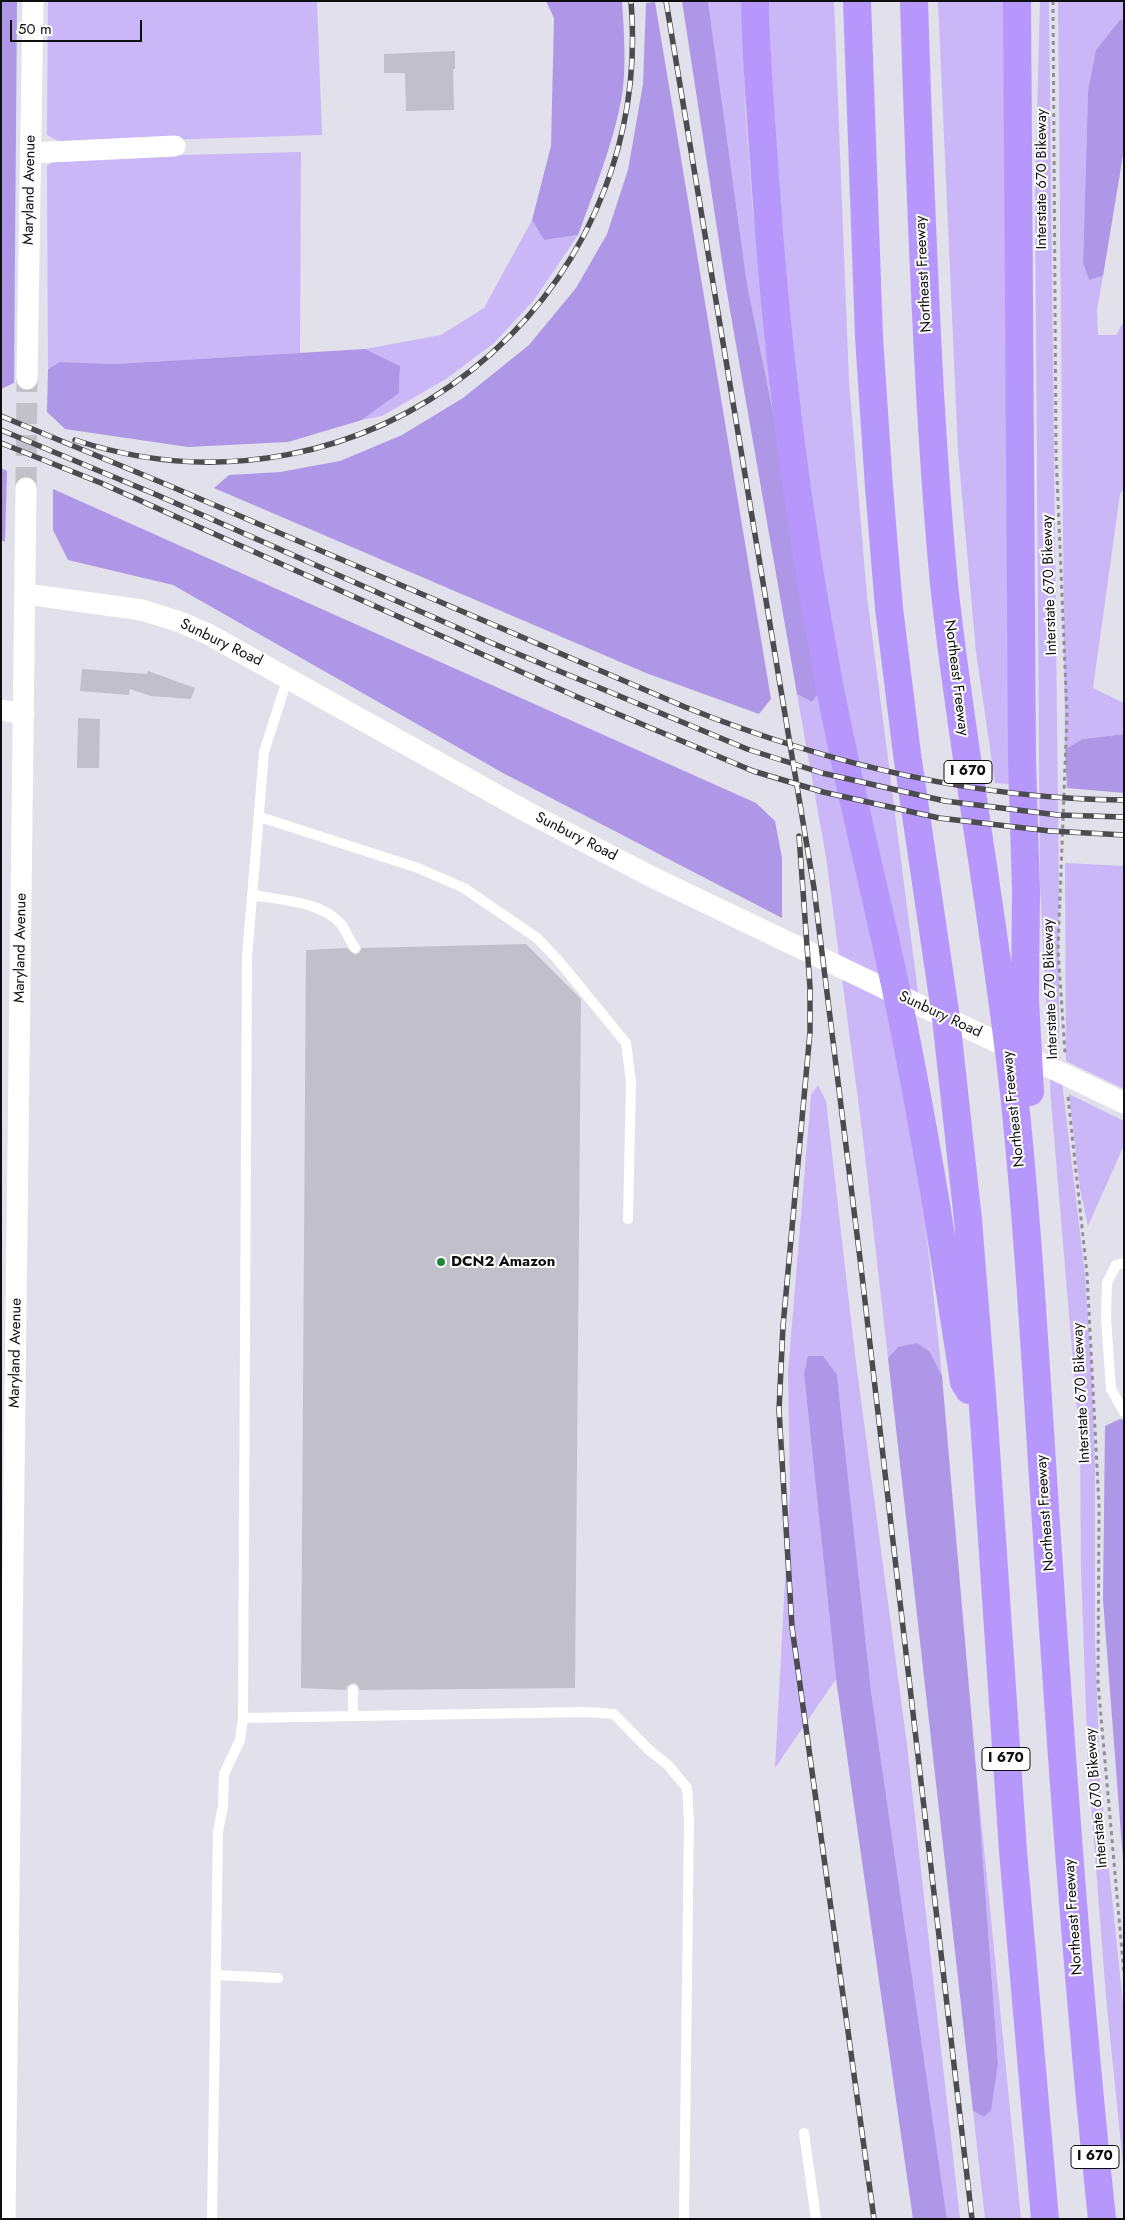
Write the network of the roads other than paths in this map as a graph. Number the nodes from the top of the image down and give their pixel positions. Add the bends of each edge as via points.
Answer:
1 (32, 1) edge
2 (755, 1) edge
3 (857, 1) edge
4 (914, 1) edge
5 (1017, 1) edge
6 (175, 146) dead end
7 (30, 153) junction
8 (27, 378) tunnel mouth
9 (26, 488) tunnel mouth
10 (26, 594) junction
11 (288, 678) junction
12 (1, 710) edge
13 (24, 714) junction
14 (260, 818) junction
15 (252, 895) junction
16 (355, 948) dead end
17 (10, 1044) edge
18 (1124, 1103) edge
19 (628, 1219) dead end
20 (1124, 1263) edge
21 (1124, 1412) edge
22 (984, 1420) junction
23 (1047, 1541) junction
24 (353, 1690) dead end
25 (353, 1716) junction
26 (243, 1718) junction
27 (5, 1865) edge
28 (216, 1975) junction
29 (278, 1978) dead end
30 (804, 2133) dead end
31 (5, 2219) edge
32 (212, 2219) edge
33 (684, 2219) edge
34 (816, 2219) edge
35 (1045, 2219) edge
36 (1102, 2219) edge

1 - 7 street, Maryland Avenue
2 - 22 highway via 769,240 782,374 807,552 830,686 927,1148 964,1382
3 - 22 highway, I 670 via 869,337 889,608 950,1054 968,1220
4 - 23 highway, Northeast Freeway / I 670 via 922,242 944,587 1015,1099 1034,1317
5 - 23 highway via 1025,999 1044,1321
6 - 7 street
7 - 8 street, Maryland Avenue
9 - 10 street, Maryland Avenue
10 - 11 street, Sunbury Road via 152,613 208,634
10 - 13 street, Maryland Avenue
11 - 14 lane via 264,752
11 - 18 street, Sunbury Road via 529,813 774,936
12 - 13 street
13 - 17 street, Maryland Avenue
14 - 15 lane
14 - 19 lane via 418,868 464,888 536,938 558,960 626,1044 631,1082
15 - 16 lane via 322,911 340,924
15 - 26 lane via 247,957
17 - 27 street, Maryland Avenue
20 - 21 lane via 1116,1265 1107,1284 1106,1310 1111,1389
22 - 35 highway, I 670 via 1013,1851
23 - 36 highway, Northeast Freeway / I 670 via 1072,1904
24 - 25 lane
25 - 26 lane
25 - 33 lane via 614,1714 688,1788
26 - 28 lane via 240,1740 224,1774 218,1831
27 - 31 street, Maryland Avenue
28 - 29 lane
28 - 32 lane
30 - 34 lane

